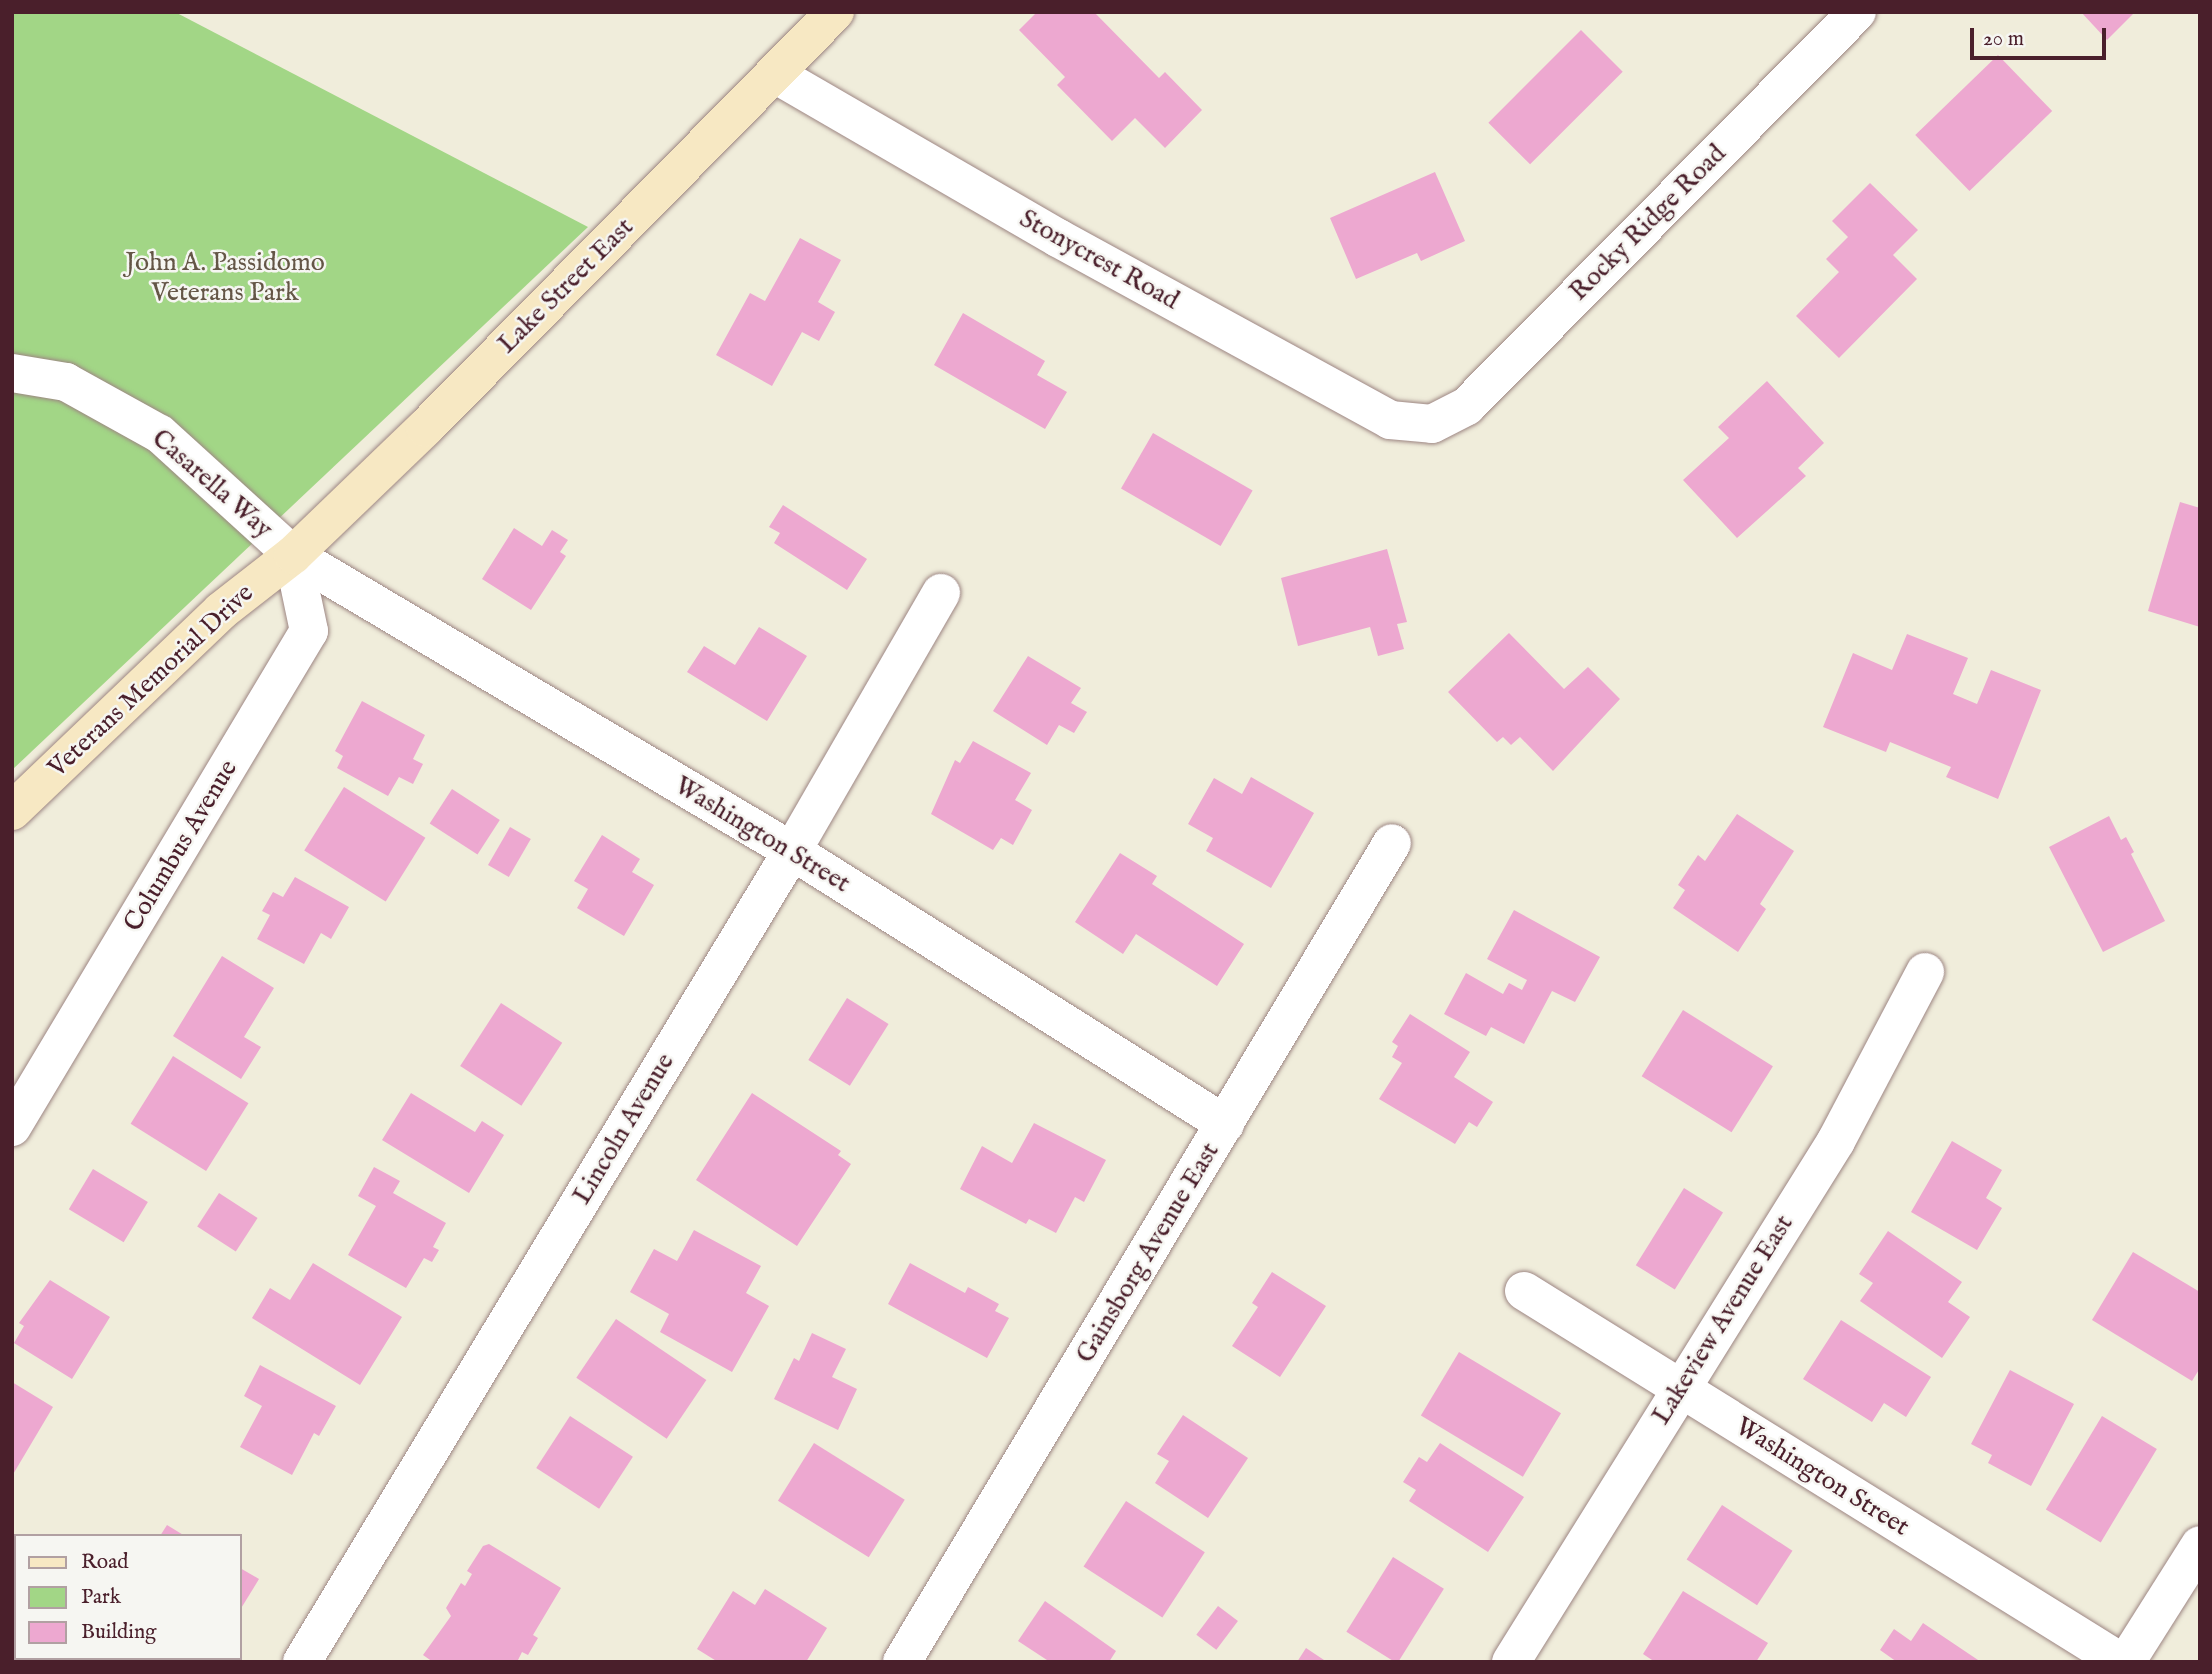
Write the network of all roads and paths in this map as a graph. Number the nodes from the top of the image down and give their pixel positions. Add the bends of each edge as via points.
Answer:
1 (835, 12) edge
2 (1857, 12) edge
3 (775, 74) junction
4 (12, 373) edge
5 (1432, 424) joint
6 (293, 555) junction
7 (941, 593) dead end
8 (12, 811) edge
9 (1392, 843) dead end
10 (792, 850) junction
11 (1925, 972) dead end
12 (1225, 1124) junction
13 (12, 1127) edge
14 (1524, 1291) dead end
15 (1679, 1389) junction
16 (2200, 1545) edge
17 (302, 1662) edge
18 (902, 1662) edge
19 (1511, 1662) edge
20 (2123, 1662) edge

1 - 3 main road, Lake Street East
2 - 5 street, Rocky Ridge Road via 1467,406
3 - 5 street, Stonycrest Road via 1058,239 1390,421
3 - 6 main road, Lake Street East
4 - 6 street, Casarella Way via 66,382 160,434
6 - 8 main road, Veterans Memorial Drive via 221,611
6 - 10 street, Washington Street
6 - 13 street, Columbus Avenue via 309,631
7 - 10 street, Lincoln Avenue
9 - 12 street, Gainsborg Avenue East
10 - 12 street, Washington Street
10 - 17 street, Lincoln Avenue
11 - 15 street, Lakeview Avenue East via 1836,1141
12 - 18 street, Gainsborg Avenue East
14 - 15 street, Washington Street
15 - 19 street, Lakeview Avenue East
15 - 20 street, Washington Street
16 - 20 street

